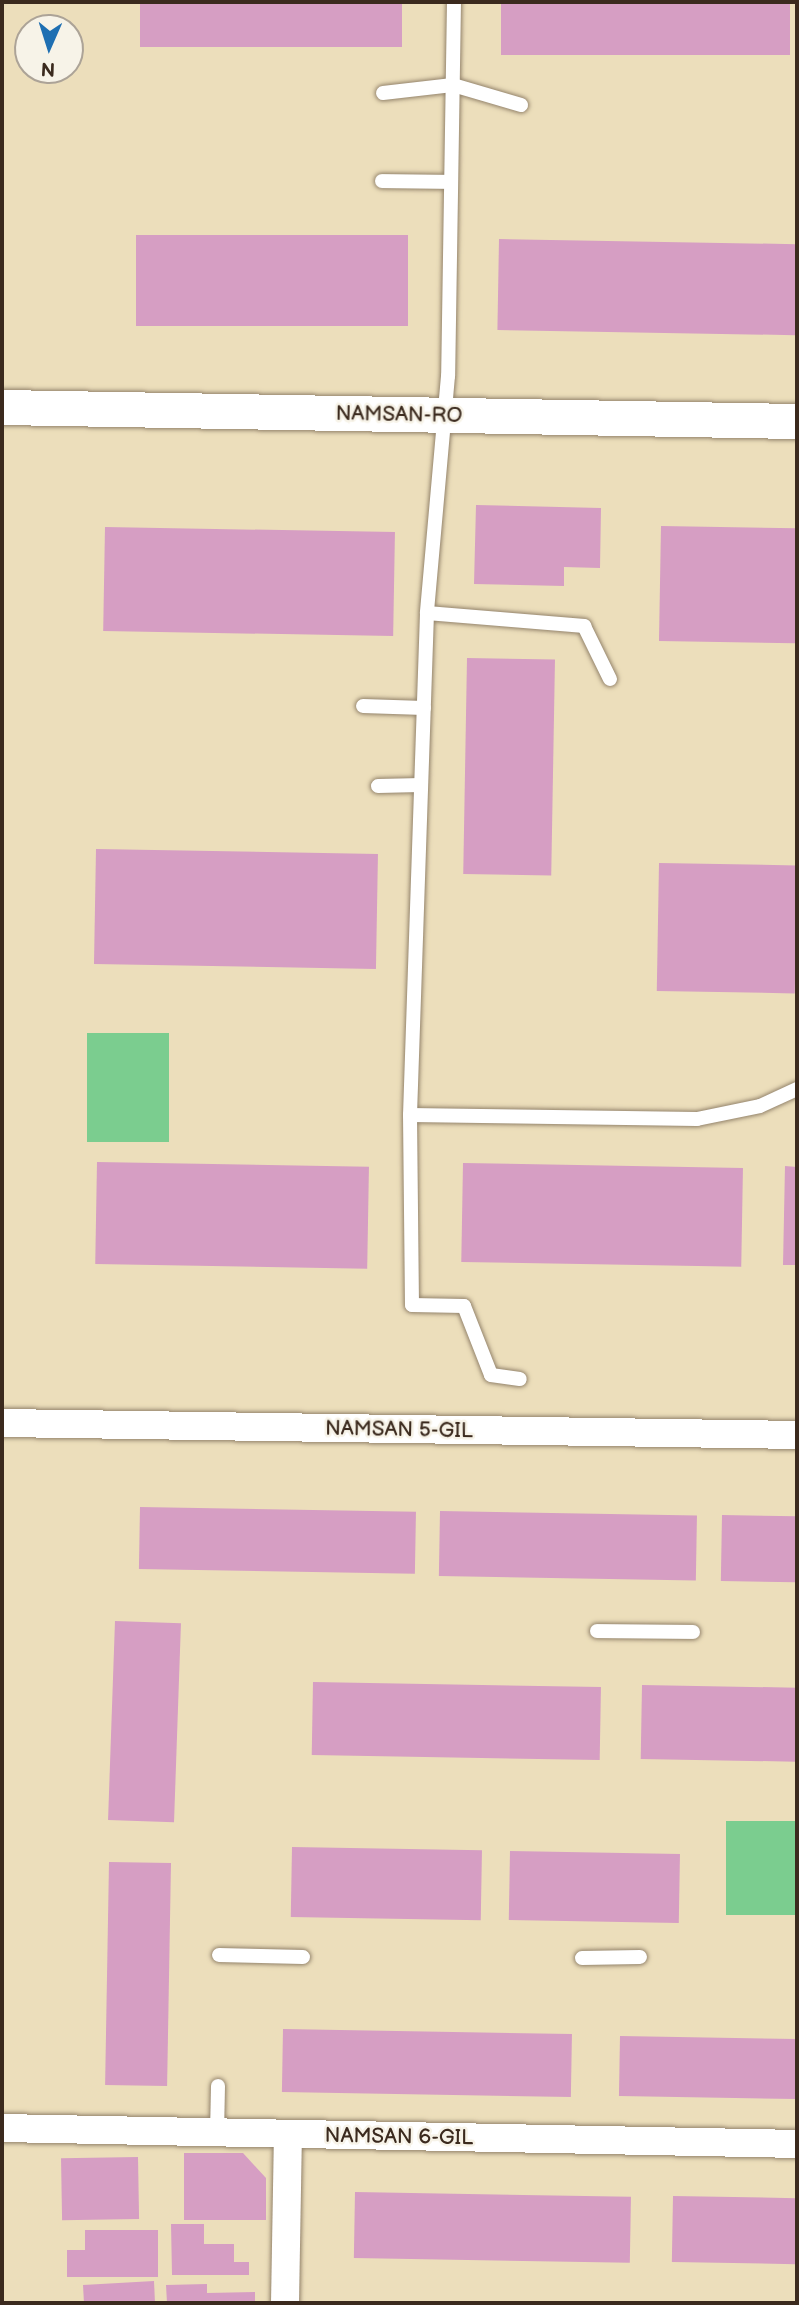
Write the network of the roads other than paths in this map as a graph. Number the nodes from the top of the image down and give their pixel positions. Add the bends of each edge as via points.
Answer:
1 (454, 2) edge
2 (453, 85) junction
3 (383, 93) dead end
4 (521, 105) dead end
5 (382, 181) dead end
6 (452, 182) junction
7 (2, 407) edge
8 (444, 416) junction
9 (797, 421) edge
10 (427, 613) junction
11 (610, 679) dead end
12 (363, 706) dead end
13 (424, 708) junction
14 (421, 785) junction
15 (378, 786) dead end
16 (797, 1089) edge
17 (410, 1115) junction
18 (520, 1379) dead end
19 (2, 1423) edge
20 (797, 1435) edge
21 (597, 1631) dead end
22 (693, 1632) dead end
23 (219, 1955) dead end
24 (303, 1957) dead end
25 (640, 1957) dead end
26 (582, 1958) dead end
27 (218, 2086) dead end
28 (2, 2128) edge
29 (217, 2134) junction
30 (288, 2136) junction
31 (797, 2144) edge
32 (285, 2303) edge

1 - 2 lane
2 - 3 lane
2 - 4 lane
2 - 6 lane
5 - 6 lane
6 - 8 lane via 449,376
7 - 8 street, NAMSAN-RO
8 - 9 street, NAMSAN-RO
8 - 10 lane
10 - 11 lane via 584,626
10 - 13 lane
12 - 13 lane
13 - 14 lane
14 - 15 lane
14 - 17 lane
16 - 17 lane via 760,1105 696,1119
17 - 18 lane via 412,1305 464,1306 491,1376
19 - 20 street, NAMSAN 5-GIL
21 - 22 lane
23 - 24 lane
25 - 26 lane
27 - 29 lane
28 - 29 street, NAMSAN 6-GIL
29 - 30 street, NAMSAN 6-GIL
30 - 31 street, NAMSAN 6-GIL
30 - 32 street

